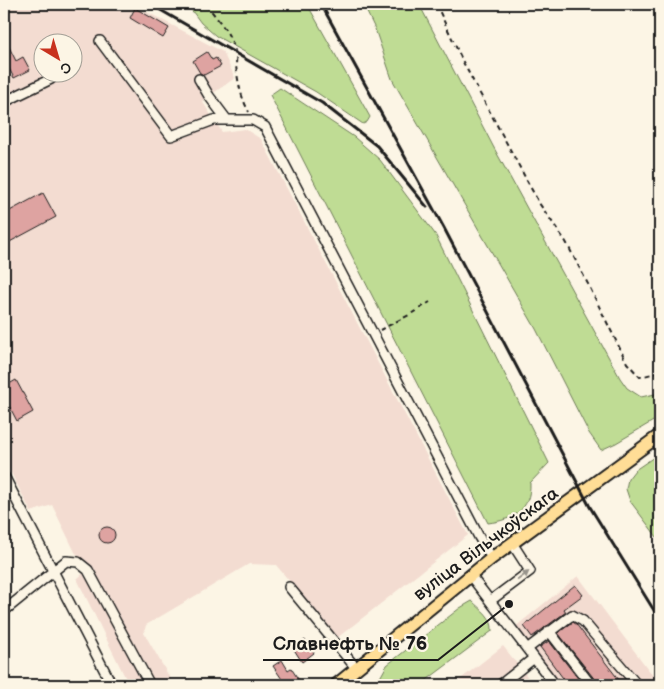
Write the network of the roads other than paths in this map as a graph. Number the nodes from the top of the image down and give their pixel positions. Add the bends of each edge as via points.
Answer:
1 (100, 41) dead end
2 (199, 79) dead end
3 (45, 82) edge
4 (4, 102) edge
5 (227, 120) junction
6 (660, 435) edge
7 (4, 476) edge
8 (512, 543) junction
9 (492, 558) junction
10 (54, 570) junction
11 (470, 575) junction
12 (288, 587) dead end
13 (490, 601) junction
14 (4, 611) edge
15 (549, 632) junction
16 (527, 649) junction
17 (534, 658) junction
18 (356, 668) junction
19 (112, 685) edge
20 (150, 685) edge
21 (336, 685) edge
22 (500, 685) edge
23 (555, 685) edge
24 (591, 685) edge
25 (637, 685) edge

1 - 5 street via 171,136 214,120
2 - 5 street
3 - 4 street
5 - 9 street via 253,120 265,127
6 - 8 main road, вуліца Вільчкоўскага
7 - 10 street
8 - 9 main road, вуліца Вільчкоўскага
13 -> 8 street via 530,571
9 - 11 main road, вуліца Вільчкоўскага
10 - 14 street
10 - 19 street
10 - 20 street via 66,561 78,562 88,570
11 - 13 street
11 - 18 main road, вуліца Вільчкоўскага
12 - 18 street
13 - 16 street
15 - 16 street
15 - 24 street
15 - 25 street via 572,615 582,621
16 - 17 street
17 - 22 street
17 - 23 street
18 - 21 main road, вуліца Вільчкоўскага

